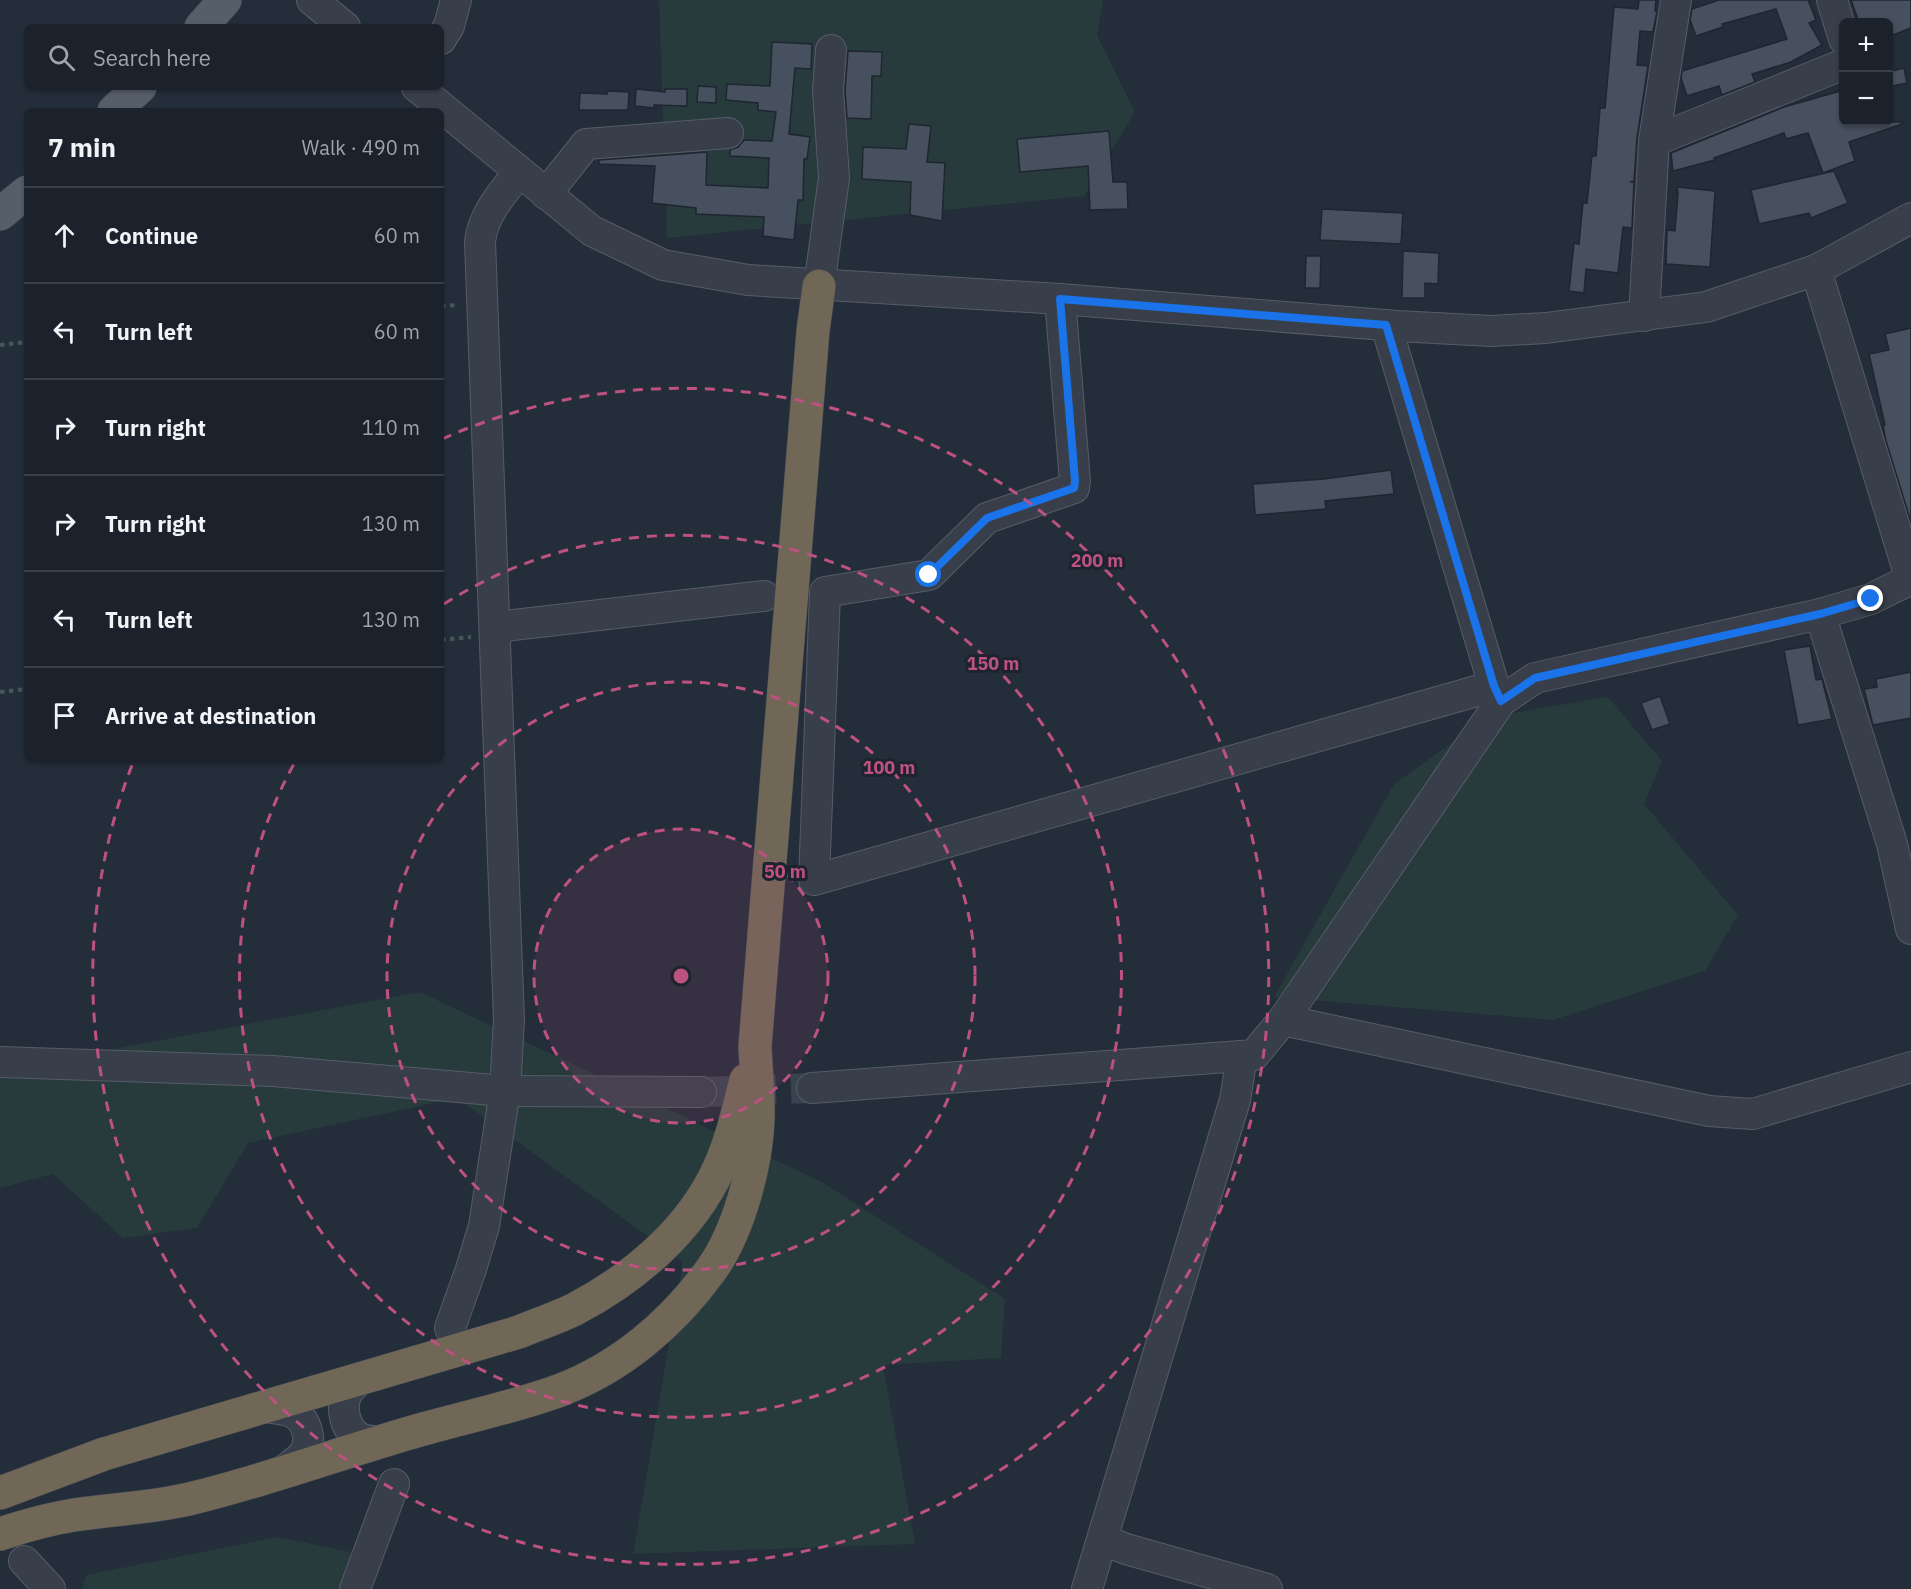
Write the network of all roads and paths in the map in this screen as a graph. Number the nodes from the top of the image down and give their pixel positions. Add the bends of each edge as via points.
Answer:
1 (225, 0) edge
2 (312, 0) edge
3 (456, 0) edge
4 (1676, 0) edge
5 (1832, 0) edge
6 (1839, 23) edge
7 (204, 24) edge
8 (341, 24) edge
9 (444, 34) edge
10 (831, 50) dead end
11 (1839, 66) edge
12 (137, 90) edge
13 (421, 90) edge
14 (117, 108) edge
15 (442, 108) edge
16 (444, 110) edge
17 (728, 133) dead end
18 (1654, 141) junction
19 (519, 172) junction
20 (24, 194) edge
21 (546, 194) junction
22 (0, 214) edge
23 (1911, 218) edge
24 (1816, 270) junction
25 (819, 285) junction
26 (1060, 299) junction
27 (1644, 316) junction
28 (1386, 325) junction
29 (24, 342) edge
30 (0, 345) edge
31 (1911, 580) edge
32 (764, 596) dead end
33 (1820, 614) junction
34 (496, 634) junction
35 (24, 689) edge
36 (0, 692) edge
37 (1498, 693) junction
38 (1911, 929) edge
39 (1283, 1020) junction
40 (755, 1046) junction
41 (1242, 1056) junction
42 (0, 1062) edge
43 (1911, 1067) edge
44 (812, 1088) tunnel mouth
45 (506, 1091) junction
46 (701, 1092) tunnel mouth
47 (450, 1328) dead end
48 (360, 1379) junction
49 (264, 1407) junction
50 (381, 1441) junction
51 (281, 1473) junction
52 (394, 1484) dead end
53 (0, 1493) edge
54 (0, 1534) edge
55 (1103, 1540) junction
56 (24, 1561) dead end
57 (50, 1589) edge
58 (356, 1589) edge
59 (1088, 1589) edge
60 (1267, 1589) edge

1 - 7 main road
2 - 8 street
3 - 9 street
4 - 18 street
5 - 6 street
10 - 25 street via 828,90 834,178
11 - 18 street
12 - 14 main road
13 - 15 street
16 - 19 street
17 - 21 street via 586,144
18 - 27 street
19 - 21 street
19 - 34 street via 489,212 480,242
20 - 22 main road
21 - 25 street via 592,231 663,265 748,280
23 - 24 street
24 - 27 street via 1706,307
24 - 31 street
25 - 26 street
25 - 40 highway
26 - 28 street
26 - 37 street via 1074,488 987,518 929,575 825,592 814,880
27 - 28 street via 1491,331
28 - 37 street
29 - 30 path
31 - 33 street via 1871,599
32 - 34 street via 505,626
33 - 37 street via 1535,678
33 - 38 street via 1892,844
34 - 45 street via 509,1020
35 - 36 path
37 - 39 street
39 - 41 street via 1254,1055
39 - 43 street via 1720,1112 1753,1114
40 - 48 highway via 719,1168 691,1215 621,1283 573,1310 519,1332
40 - 50 highway via 758,1122 737,1221 712,1268 684,1303 650,1338 604,1370 558,1391
41 - 44 street
41 - 55 street via 1235,1100
42 - 45 street via 273,1071
45 - 46 street
45 - 47 street via 484,1226
48 - 49 highway
48 - 50 street via 347,1393 345,1421 361,1439
49 - 51 street via 289,1410 306,1425 309,1440 304,1453
49 - 53 highway via 104,1454
50 - 51 highway
51 - 54 highway via 188,1499 72,1515
52 - 58 street
55 - 59 street
55 - 60 street
56 - 57 street

